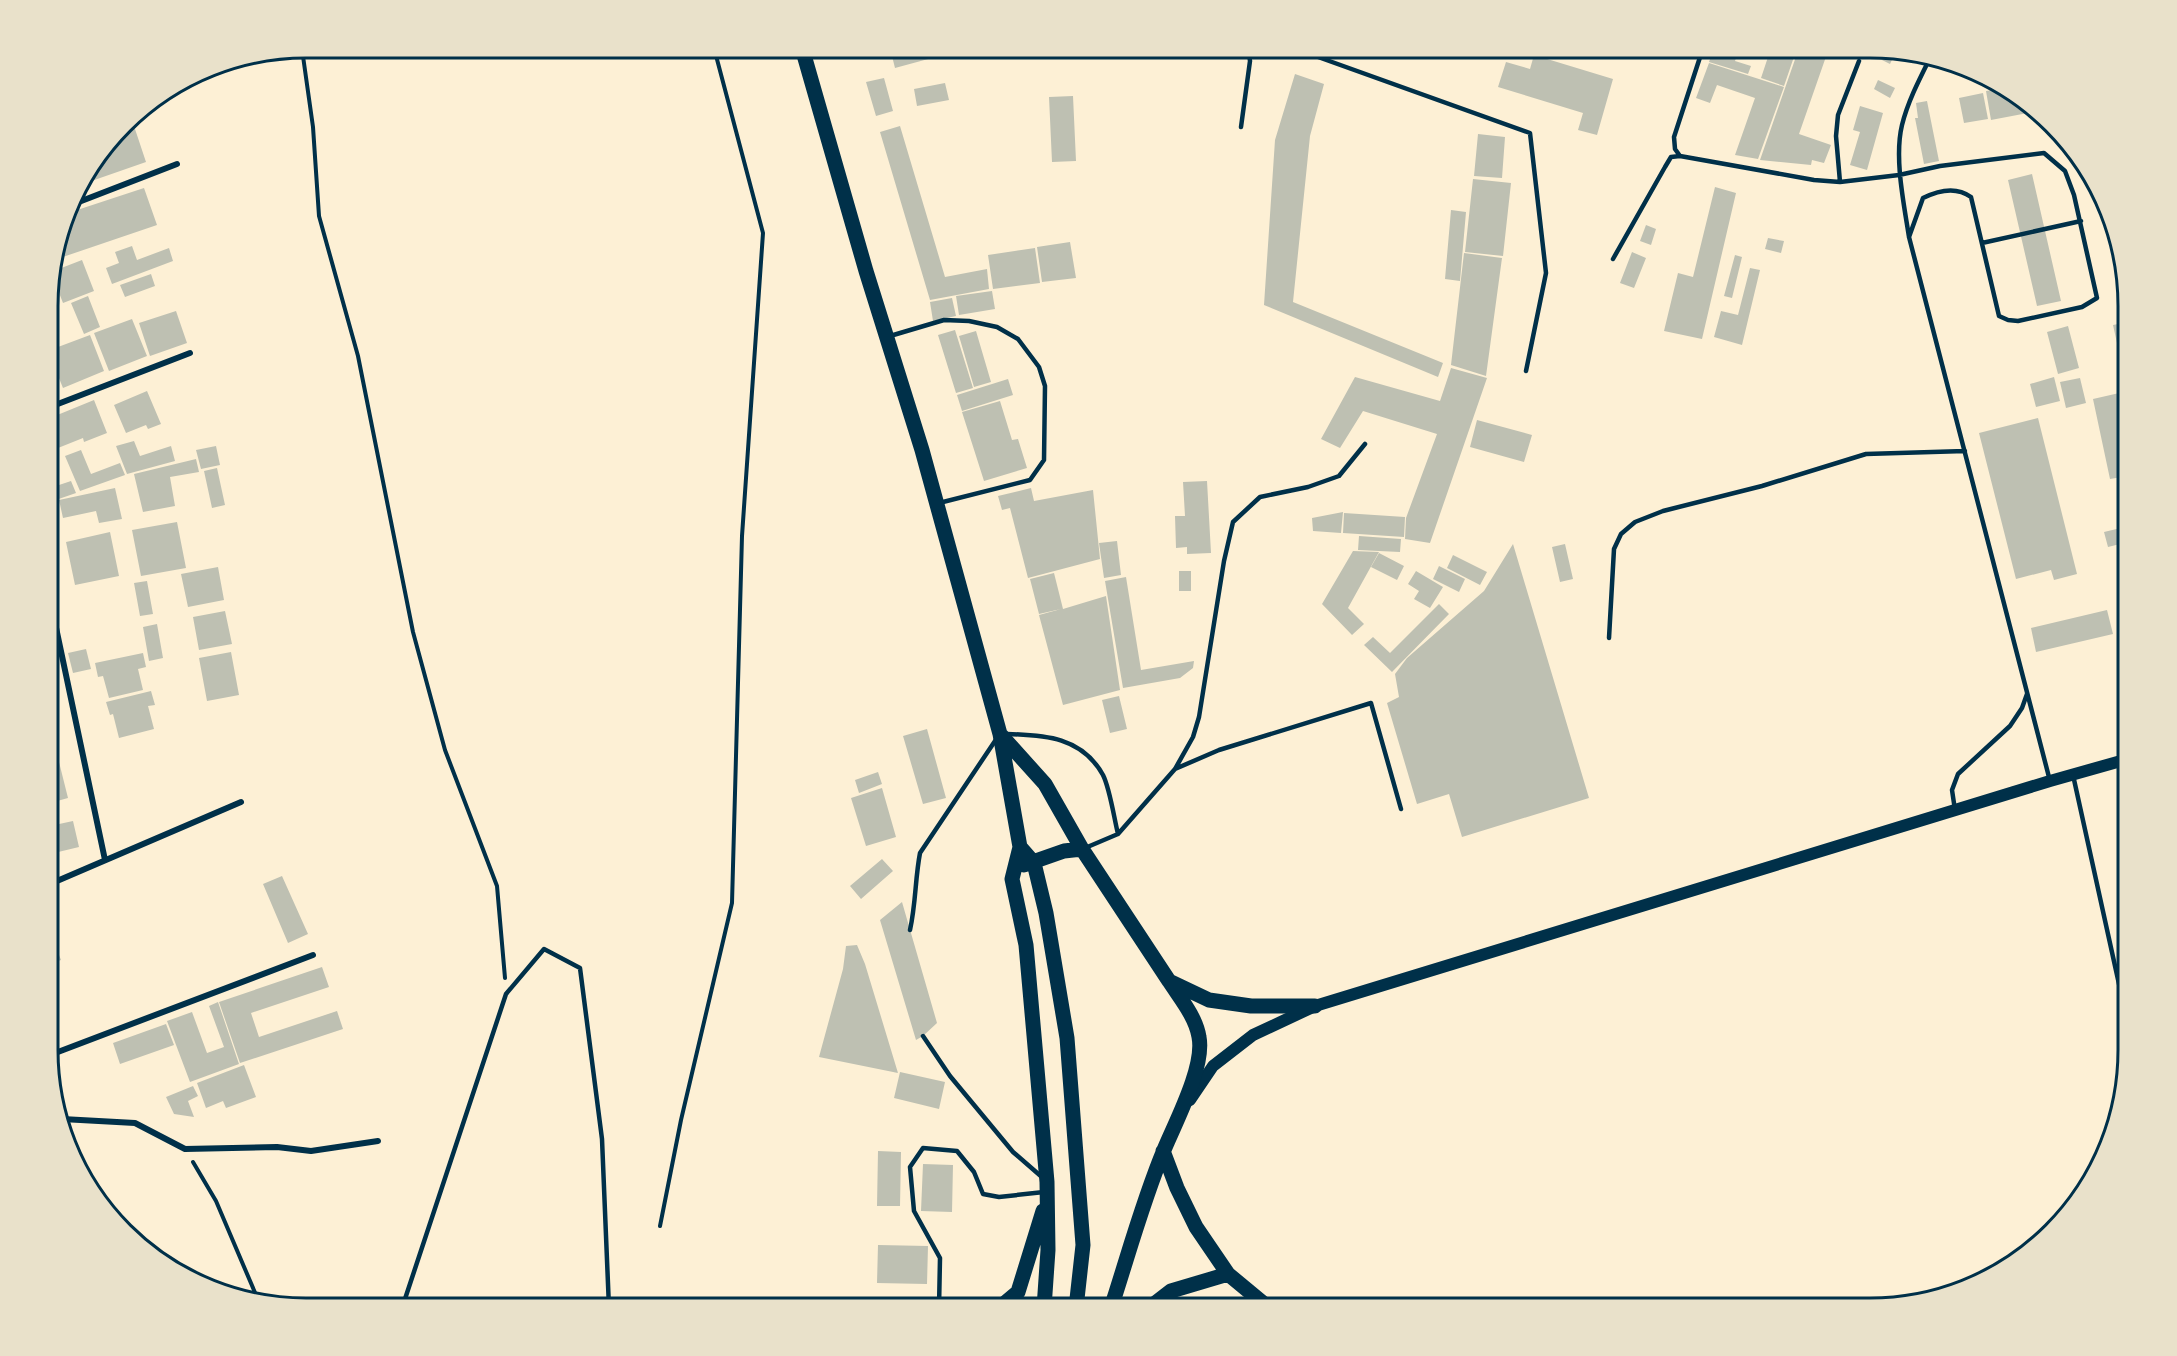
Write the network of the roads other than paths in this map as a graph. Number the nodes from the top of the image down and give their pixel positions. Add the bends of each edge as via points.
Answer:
1 (805, 58) edge
2 (1250, 58) edge
3 (1321, 58) edge
4 (1700, 58) edge
5 (1859, 61) dead end
6 (1926, 65) edge
7 (1241, 127) dead end
8 (1680, 156) junction
9 (177, 164) dead end
10 (1899, 175) junction
11 (1840, 183) junction
12 (82, 201) edge
13 (2081, 221) junction
14 (1909, 237) junction
15 (1982, 243) junction
16 (1612, 259) dead end
17 (887, 337) junction
18 (190, 353) dead end
19 (1526, 371) dead end
20 (58, 404) edge
21 (1365, 444) dead end
22 (1965, 451) junction
23 (937, 504) junction
24 (58, 637) edge
25 (1609, 638) dead end
26 (2027, 694) junction
27 (1000, 734) junction
28 (2118, 762) edge
29 (1175, 768) junction
30 (2073, 775) junction
31 (2050, 781) junction
32 (241, 802) dead end
33 (1401, 809) dead end
34 (1955, 810) junction
35 (1118, 834) junction
36 (1019, 841) junction
37 (1082, 849) junction
38 (105, 860) junction
39 (1034, 863) junction
40 (1015, 869) junction
41 (58, 881) edge
42 (910, 930) dead end
43 (313, 956) dead end
44 (2118, 980) edge
45 (1169, 981) junction
46 (1314, 1006) junction
47 (923, 1036) dead end
48 (58, 1052) edge
49 (1183, 1109) junction
50 (69, 1119) edge
51 (378, 1141) dead end
52 (1163, 1151) junction
53 (1047, 1189) junction
54 (1228, 1274) junction
55 (405, 1298) edge
56 (609, 1298) edge
57 (939, 1298) edge
58 (1011, 1298) edge
59 (1045, 1298) edge
60 (1077, 1298) edge
61 (1114, 1298) edge
62 (1162, 1298) edge
63 (1257, 1298) edge

1 - 17 main road
2 - 7 lane
3 - 19 lane via 1530,133 1546,273
4 - 8 lane via 1674,137
5 - 11 lane via 1838,115
6 - 10 lane via 1901,127
8 - 11 lane
8 - 16 lane via 1671,157 1665,166
9 - 12 street
10 - 11 lane
10 - 13 lane via 2044,153 2065,171
10 - 14 lane
13 - 15 lane
13 - 15 lane via 2097,298 2082,307 2018,321 1999,316
14 - 15 lane via 1923,198 1936,191 1956,190 1971,197
14 - 22 lane
17 - 23 main road
17 - 23 lane via 944,320 979,323 997,327 1018,339 1040,367 1045,386 1044,460 1030,480
18 - 20 street
21 - 29 lane via 1339,476 1260,497 1233,522 1199,717 1194,737
22 - 25 lane via 1866,454 1635,522 1621,534 1614,549
22 - 26 lane
23 - 27 main road
24 - 38 street
26 - 31 lane
26 - 34 lane via 2010,726 1958,774 1952,790
27 - 35 lane via 1047,735 1084,751 1103,776
27 - 36 main road
27 - 37 main road via 1045,784
27 - 42 lane via 920,853
28 - 30 main road
29 - 33 lane via 1219,750 1371,703
29 - 35 lane
30 - 31 main road
30 - 44 lane
31 - 34 main road
32 - 38 street
34 - 46 main road
35 - 37 lane
36 - 39 main road
36 - 40 main road
37 - 39 main road via 1064,851
37 - 45 main road
38 - 41 street
39 - 40 main road
39 - 60 main road via 1066,1038 1083,1245
40 - 53 main road via 1012,879 1026,945
43 - 48 street
45 - 46 main road via 1209,1000 1251,1006
45 - 49 main road via 1194,1020 1200,1038
46 - 49 main road via 1253,1035 1214,1066
47 - 53 lane via 950,1076
49 - 52 main road
50 - 51 street via 135,1123 185,1149 277,1147 311,1151
52 - 54 main road via 1196,1227
52 - 61 main road
53 - 57 lane via 999,1197 983,1194 974,1172 957,1150 923,1148 910,1167 914,1211 940,1258
53 - 58 main road via 1018,1292
53 - 59 main road
54 - 62 main road via 1171,1291
54 - 63 main road
55 - 56 lane via 506,994 544,949 579,968 602,1139

